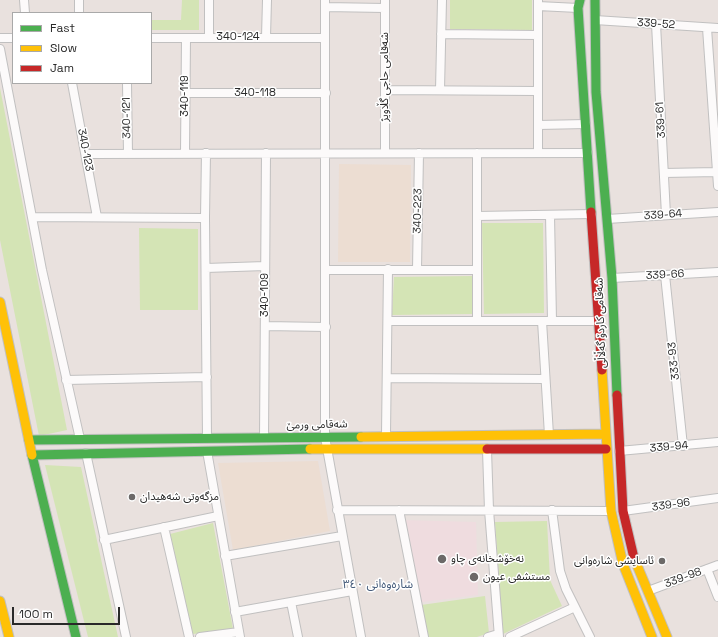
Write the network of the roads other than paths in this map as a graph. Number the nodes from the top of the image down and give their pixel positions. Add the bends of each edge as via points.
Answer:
1 (24, 0) edge
2 (79, 0) edge
3 (209, 0) edge
4 (267, 0) edge
5 (442, 0) edge
6 (595, 0) edge
7 (325, 3) edge
8 (538, 3) edge
9 (385, 4) edge
10 (579, 4) edge
11 (25, 12) edge
12 (79, 12) edge
13 (594, 20) junction
14 (656, 24) junction
15 (707, 28) junction
16 (718, 28) edge
17 (441, 34) junction
18 (538, 35) junction
19 (209, 37) junction
20 (266, 37) junction
21 (0, 38) edge
22 (12, 38) edge
23 (152, 38) edge
24 (186, 38) junction
25 (325, 38) junction
26 (0, 48) edge
27 (72, 84) edge
28 (127, 84) edge
29 (385, 90) junction
30 (440, 90) junction
31 (538, 91) junction
32 (326, 93) junction
33 (185, 94) junction
34 (586, 124) junction
35 (538, 125) junction
36 (266, 153) junction
37 (326, 153) junction
38 (385, 153) junction
39 (419, 153) junction
40 (477, 153) junction
41 (538, 153) junction
42 (588, 153) junction
43 (86, 154) junction
44 (128, 154) junction
45 (185, 154) junction
46 (206, 154) junction
47 (717, 172) junction
48 (664, 173) junction
49 (718, 186) edge
50 (718, 212) edge
51 (592, 214) junction
52 (550, 215) junction
53 (666, 215) junction
54 (478, 216) junction
55 (33, 217) junction
56 (97, 217) junction
57 (205, 218) junction
58 (607, 219) junction
59 (265, 266) junction
60 (206, 268) junction
61 (388, 269) junction
62 (326, 270) junction
63 (416, 270) junction
64 (478, 270) junction
65 (718, 272) edge
66 (665, 275) junction
67 (612, 278) junction
68 (0, 302) edge
69 (388, 321) junction
70 (477, 321) junction
71 (542, 321) junction
72 (552, 321) junction
73 (599, 321) junction
74 (265, 326) junction
75 (326, 327) junction
76 (614, 359) junction
77 (602, 360) junction
78 (207, 377) junction
79 (387, 378) junction
80 (545, 379) junction
81 (66, 380) junction
82 (605, 434) junction
83 (386, 435) junction
84 (548, 435) junction
85 (325, 437) junction
86 (207, 438) junction
87 (264, 438) junction
88 (80, 439) junction
89 (29, 440) junction
90 (718, 442) edge
91 (683, 446) junction
92 (326, 449) junction
93 (606, 449) junction
94 (487, 450) junction
95 (207, 451) junction
96 (619, 451) junction
97 (86, 453) junction
98 (33, 455) junction
99 (718, 498) edge
100 (337, 510) junction
101 (399, 510) junction
102 (489, 510) junction
103 (552, 510) junction
104 (610, 511) junction
105 (623, 511) junction
106 (218, 516) junction
107 (164, 527) junction
108 (342, 536) junction
109 (104, 540) junction
110 (225, 556) junction
111 (718, 565) edge
112 (707, 569) junction
113 (352, 591) junction
114 (648, 591) junction
115 (718, 597) edge
116 (0, 601) edge
117 (291, 602) junction
118 (575, 607) junction
119 (235, 612) junction
120 (239, 635) edge
121 (498, 635) edge
122 (10, 637) edge
123 (76, 637) edge
124 (126, 637) edge
125 (189, 637) edge
126 (200, 637) edge
127 (298, 637) edge
128 (361, 637) edge
129 (424, 637) edge
130 (488, 637) edge
131 (510, 637) edge
132 (590, 637) edge
133 (652, 637) edge
134 (667, 637) edge

1 - 11 street
2 - 12 street
3 - 19 street
4 - 20 street
5 - 17 street
6 - 13 main road, شەقامی کاردۆ گەڵاڵی
7 - 9 street
7 - 25 street
8 - 10 street
8 - 18 street
9 - 29 street, شەقامی حاجی گڵاویژ
10 - 34 main road, شەقامی کاردۆ گەڵاڵی
13 - 14 street, 339-52
13 - 58 main road, شەقامی کاردۆ گەڵاڵی via 596,92
14 - 15 street, 339-52
14 - 48 street, 339-61
15 - 16 street, 339-52
15 - 47 street
17 - 18 street
17 - 30 street
18 - 31 street
19 - 20 street, 340-124
19 - 24 street, 340-124
20 - 25 street, 340-124
21 - 22 street
23 - 24 street, 340-124
24 - 33 street, 340-119
25 - 32 street
26 - 55 street
27 - 43 street, 340-123
28 - 44 street, 340-121
29 - 30 street
29 - 38 street, شەقامی حاجی گڵاویژ
30 - 31 street
31 - 35 street
32 - 33 street, 340-118
32 - 37 street
33 - 45 street, 340-119
34 - 35 street
34 - 42 main road, شەقامی کاردۆ گەڵاڵی
35 - 41 street
36 - 37 street
36 - 46 street
36 - 59 street, 340-109
37 - 38 street
37 - 62 street
38 - 39 street
39 - 40 street
39 - 63 street, 340-223
40 - 41 street
40 - 54 street
41 - 42 street
42 - 51 main road, شەقامی کاردۆ گەڵاڵی
43 - 44 street
43 - 56 street, 340-123
44 - 45 street
45 - 46 street
46 - 57 street
47 - 48 street
47 - 49 street
48 - 53 street, 339-61
50 - 53 street, 339-64
51 - 52 street
51 - 73 main road, شەقامی کاردۆ گەڵاڵی
52 - 54 street
52 - 72 street
53 - 58 street, 339-64
54 - 64 street
55 - 56 street
55 - 81 street
56 - 57 street
57 - 60 street
58 - 67 main road, شەقامی کاردۆ گەڵاڵی
59 - 60 street
59 - 74 street, 340-109
60 - 78 street
61 - 62 street
61 - 63 street
61 - 69 street
62 - 75 street
63 - 64 street
64 - 70 street
65 - 66 street, 339-66
66 - 67 street, 339-66
66 - 91 street, 333-93
67 - 76 main road, شەقامی کاردۆ گەڵاڵی
68 - 89 main road
69 - 70 street
69 - 79 street
70 - 71 street
71 - 72 street
71 - 80 street
72 - 73 street
73 - 77 main road, شەقامی کاردۆ گەڵاڵی
74 - 75 street
74 - 87 street, 340-109
75 - 85 street
76 - 77 main road
76 - 96 main road, شەقامی کاردۆ گەڵاڵی
77 - 82 main road, شەقامی کاردۆ گەڵاڵی
78 - 81 street
78 - 86 street
79 - 80 street
79 - 83 street
80 - 84 street
81 - 88 street
82 - 84 main road, شەقامی ورمێ
82 - 93 main road, شەقامی کاردۆ گەڵاڵی
83 - 84 main road, شەقامی ورمێ
83 - 85 main road, شەقامی ورمێ
85 - 87 main road, شەقامی ورمێ
85 - 92 street
86 - 87 main road, شەقامی ورمێ
86 - 88 main road, شەقامی ورمێ
88 - 89 main road, شەقامی ورمێ
89 - 98 main road
90 - 91 street, 339-94
91 - 96 street, 339-94
92 - 94 main road
92 - 95 main road
92 - 100 street
93 - 94 main road
93 - 104 main road, شەقامی کاردۆ گەڵاڵی
94 - 102 street
95 - 97 main road
95 - 106 street
96 - 105 main road, شەقامی کاردۆ گەڵاڵی
97 - 98 main road
97 - 109 street
98 - 123 main road
99 - 105 street, 339-96
100 - 101 street
100 - 108 street
101 - 102 street
101 - 129 street
102 - 103 street
102 - 121 street
103 - 104 street
103 - 118 street via 560,571
104 - 133 main road, شەقامی کاردۆ گەڵاڵی via 623,564
105 - 114 main road, شەقامی کاردۆ گەڵاڵی via 635,561
106 - 107 street
106 - 110 street
107 - 109 street
107 - 125 street
108 - 110 street
108 - 113 street
109 - 124 street
110 - 119 street
111 - 112 street, 339-98
112 - 114 street, 339-98
112 - 115 street
113 - 117 street
113 - 128 street
114 - 134 main road, شەقامی کاردۆ گەڵاڵی
116 - 122 main road
117 - 119 street
117 - 127 street
118 - 131 street
118 - 132 street
119 - 120 street
120 - 126 street
121 - 130 street

